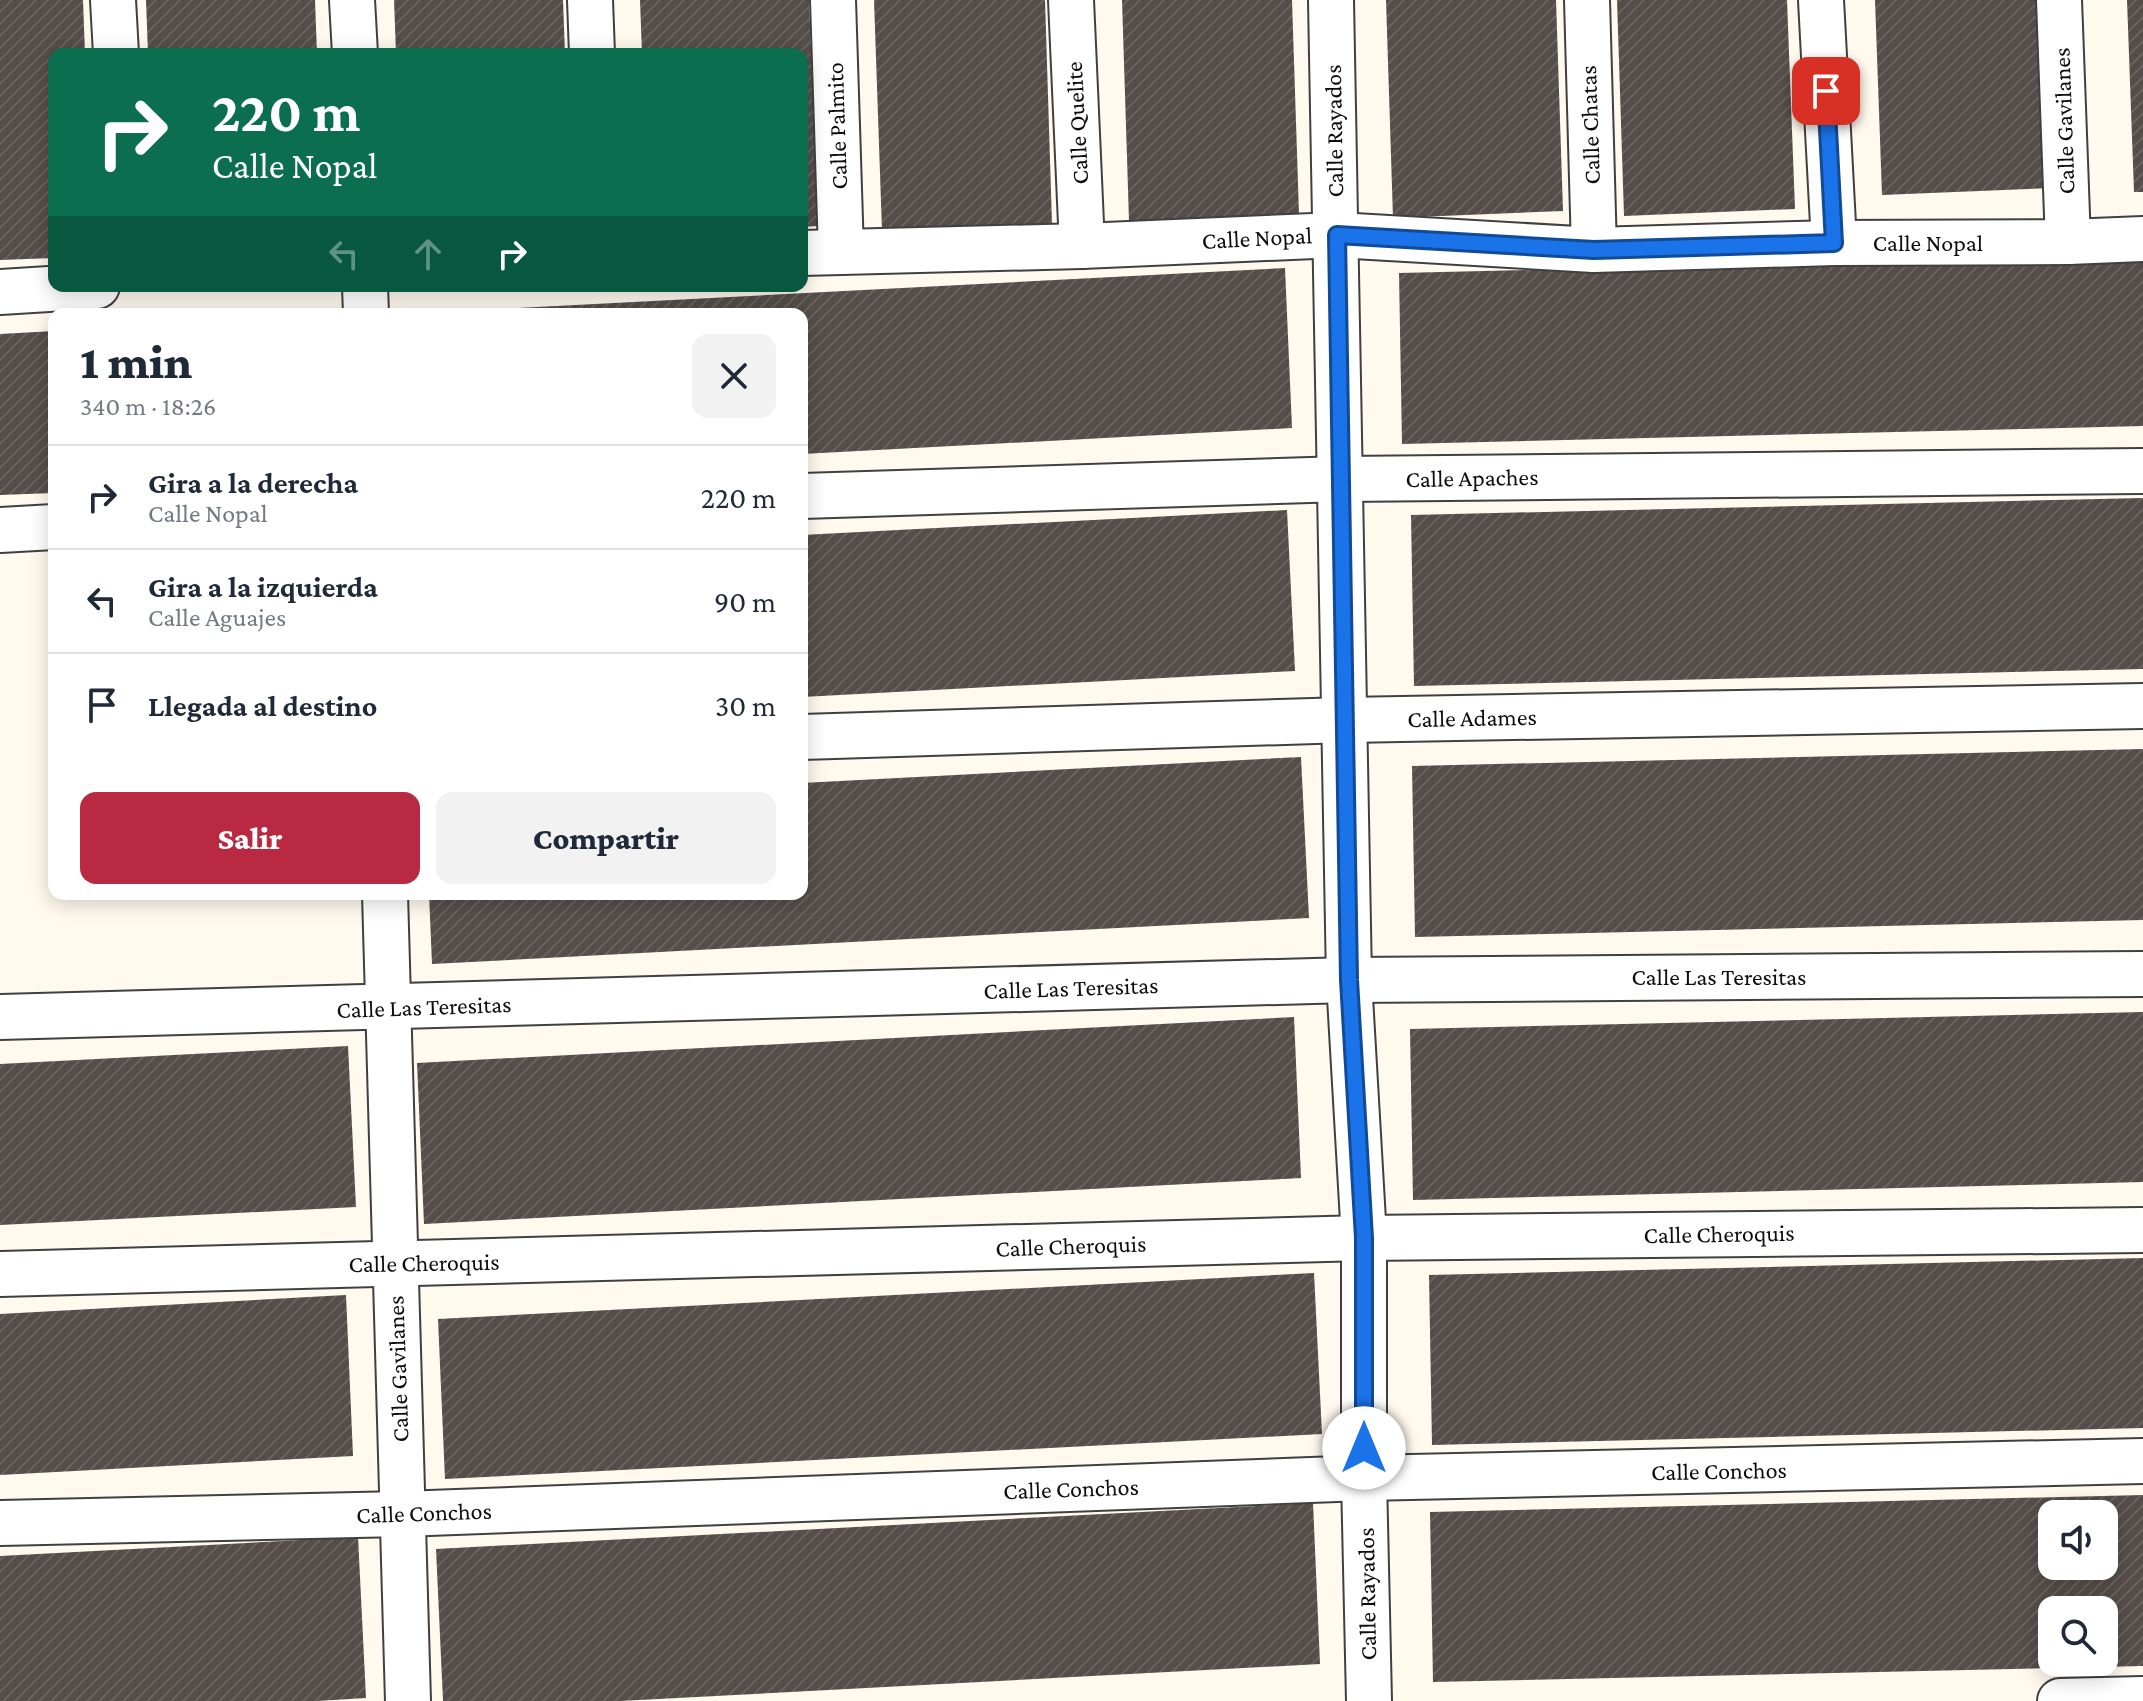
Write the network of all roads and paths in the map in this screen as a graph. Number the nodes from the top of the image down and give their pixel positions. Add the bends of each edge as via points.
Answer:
1 (113, 0) edge
2 (352, 0) edge
3 (590, 0) edge
4 (833, 0) edge
5 (1071, 0) edge
6 (1331, 0) edge
7 (1587, 0) edge
8 (1821, 0) edge
9 (2059, 0) edge
10 (116, 48) edge
11 (355, 48) edge
12 (592, 48) edge
13 (1337, 235) junction
14 (2143, 239) edge
15 (2068, 242) junction
16 (1834, 243) junction
17 (1082, 246) junction
18 (1594, 250) junction
19 (822, 252) edge
20 (48, 289) edge
21 (0, 292) edge
22 (2143, 471) edge
23 (1342, 479) junction
24 (808, 496) edge
25 (48, 527) edge
26 (0, 530) edge
27 (2143, 706) edge
28 (1346, 720) junction
29 (808, 737) edge
30 (385, 900) edge
31 (2143, 974) edge
32 (1349, 980) junction
33 (390, 1008) junction
34 (0, 1017) edge
35 (2143, 1230) edge
36 (1364, 1238) junction
37 (395, 1264) junction
38 (0, 1274) edge
39 (2143, 1461) edge
40 (1364, 1478) junction
41 (402, 1514) junction
42 (0, 1523) edge
43 (2143, 1699) edge
44 (408, 1701) edge
45 (1369, 1701) edge
46 (2060, 1701) edge

1 - 10 street
2 - 11 street
3 - 12 street
4 - 19 street, Calle Palmito
5 - 17 street, Calle Quelite
6 - 13 street, Calle Rayados
7 - 18 street, Calle Chatas
8 - 16 street
9 - 15 street, Calle Gavilanes
13 - 17 street, Calle Nopal
13 - 18 street, Calle Nopal
13 - 23 street, Calle Rayados
14 - 15 street, Calle Nopal
15 - 16 street, Calle Nopal
16 - 18 street, Calle Nopal
17 - 19 street, Calle Nopal
20 - 21 street
22 - 23 street, Calle Apaches
23 - 24 street, Calle Apaches
23 - 28 street, Calle Rayados
25 - 26 street
27 - 28 street, Calle Adames
28 - 29 street, Calle Adames
28 - 32 street, Calle Rayados
30 - 33 street, Calle Gavilanes
31 - 32 street, Calle Las Teresitas
32 - 33 street, Calle Las Teresitas
32 - 36 street, Calle Rayados
33 - 34 street, Calle Las Teresitas
33 - 37 street, Calle Gavilanes
35 - 36 street, Calle Cheroquis
36 - 37 street, Calle Cheroquis
36 - 40 street, Calle Rayados
37 - 38 street, Calle Cheroquis
37 - 41 street, Calle Gavilanes
39 - 40 street, Calle Conchos
40 - 41 street, Calle Conchos
40 - 45 street, Calle Rayados
41 - 42 street, Calle Conchos
41 - 44 street, Calle Gavilanes
43 - 46 street

